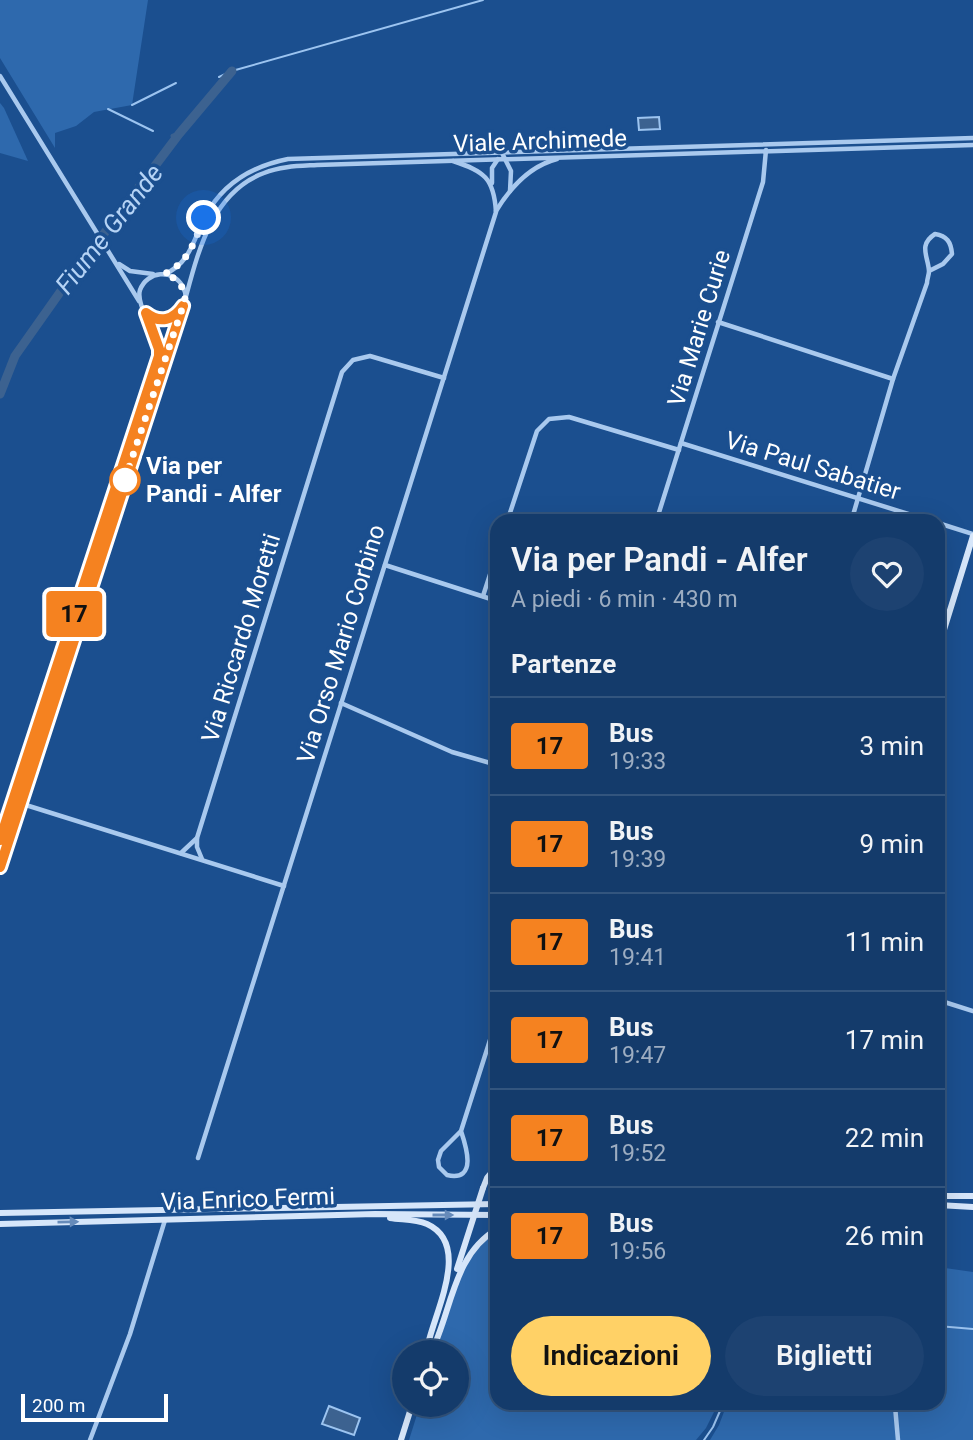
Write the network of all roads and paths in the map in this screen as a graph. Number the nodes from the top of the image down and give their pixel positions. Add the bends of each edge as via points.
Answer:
1 (0, 76) edge
2 (973, 138) edge
3 (766, 144) junction
4 (973, 145) edge
5 (501, 151) junction
6 (766, 152) junction
7 (566, 157) junction
8 (498, 159) junction
9 (506, 159) junction
10 (453, 161) junction
11 (492, 185) junction
12 (510, 192) junction
13 (496, 212) junction
14 (116, 261) junction
15 (929, 271) junction
16 (158, 274) junction
17 (164, 274) junction
18 (140, 301) junction
19 (184, 303) junction
20 (146, 313) junction
21 (718, 322) junction
22 (443, 378) junction
23 (893, 379) junction
24 (681, 443) junction
25 (679, 450) junction
26 (859, 498) junction
27 (510, 514) edge
28 (659, 514) edge
29 (854, 514) edge
30 (910, 514) edge
31 (945, 525) edge
32 (973, 535) edge
33 (385, 565) junction
34 (490, 574) edge
35 (483, 596) junction
36 (490, 598) edge
37 (945, 626) edge
38 (341, 703) junction
39 (490, 763) edge
40 (13, 801) junction
41 (21, 803) junction
42 (197, 838) junction
43 (0, 840) edge
44 (181, 853) junction
45 (203, 860) junction
46 (0, 867) edge
47 (284, 886) junction
48 (945, 1002) edge
49 (973, 1012) edge
50 (490, 1040) edge
51 (461, 1131) junction
52 (198, 1158) dead end
53 (490, 1174) edge
54 (945, 1196) edge
55 (973, 1196) edge
56 (490, 1205) edge
57 (945, 1205) edge
58 (973, 1207) edge
59 (0, 1213) edge
60 (374, 1214) junction
61 (490, 1215) edge
62 (165, 1220) junction
63 (0, 1224) edge
64 (490, 1233) edge
65 (430, 1340) edge
66 (432, 1340) edge
67 (433, 1340) edge
68 (895, 1410) edge
69 (408, 1417) edge
70 (90, 1440) edge
71 (401, 1440) edge
72 (898, 1440) edge

1 - 14 street
2 - 3 street, Viale Archimede
3 - 5 street, Viale Archimede
3 - 6 street, Via Marie Curie
4 - 6 street, Viale Archimede
5 - 8 street
5 - 9 street
5 - 17 street, Viale Archimede via 307,157 267,164 244,175 219,197 204,218 192,250
6 - 7 street, Viale Archimede
6 - 21 street, Via Marie Curie via 763,182
7 - 9 street, Viale Archimede
7 - 12 street via 539,166
8 - 9 street, Viale Archimede
8 - 10 street, Viale Archimede
8 - 11 street via 492,168
9 - 12 street via 511,171
10 - 11 street via 477,171
10 - 19 street, Viale Archimede via 296,166 254,177 214,216
11 - 13 street, Via Orso Mario Corbino
12 - 13 street
13 - 22 street, Via Orso Mario Corbino
14 - 16 street via 130,271
14 - 18 street
15 - 15 street via 924,255 928,238 943,235 952,254
15 - 23 street
16 - 17 street
16 - 18 street via 145,281
17 - 19 street via 179,281
18 - 20 street
19 - 20 street via 176,315 164,320
19 - 41 street, Viale Archimede
20 - 40 street via 159,356
21 - 23 street
21 - 24 street, Via Marie Curie
22 - 33 street, Via Orso Mario Corbino
22 - 42 street, Via Riccardo Moretti via 370,356 353,360 342,372
23 - 26 street
24 - 25 street, Via Marie Curie
24 - 26 street, Via Paul Sabatier
25 - 27 street via 555,416 537,431
25 - 28 street, Via Marie Curie
26 - 29 street
26 - 30 street, Via Paul Sabatier
31 - 32 street, Via Paul Sabatier
32 - 37 street
33 - 35 street
33 - 38 street, Via Orso Mario Corbino
34 - 35 street
35 - 36 street
38 - 39 street via 452,752
38 - 47 street, Via Orso Mario Corbino
40 - 41 street
40 - 43 street
41 - 44 street
41 - 46 street, Viale Archimede
42 - 44 street, Via Riccardo Moretti
42 - 45 street
44 - 45 street
45 - 47 street
47 - 52 street, Via Orso Mario Corbino
48 - 49 street
50 - 51 street
51 - 51 street via 438,1160 447,1175 459,1175 468,1164
53 - 66 street, bridge
54 - 55 street
56 - 59 street, Via Enrico Fermi
57 - 58 street
60 -> 61 street, Via Enrico Fermi
60 - 62 street, Via Enrico Fermi
60 - 65 street via 429,1225 447,1244 450,1267
63 -> 62 street, Via Enrico Fermi
62 - 70 street via 130,1334
64 - 67 street via 466,1257
68 - 72 street
69 - 71 street

